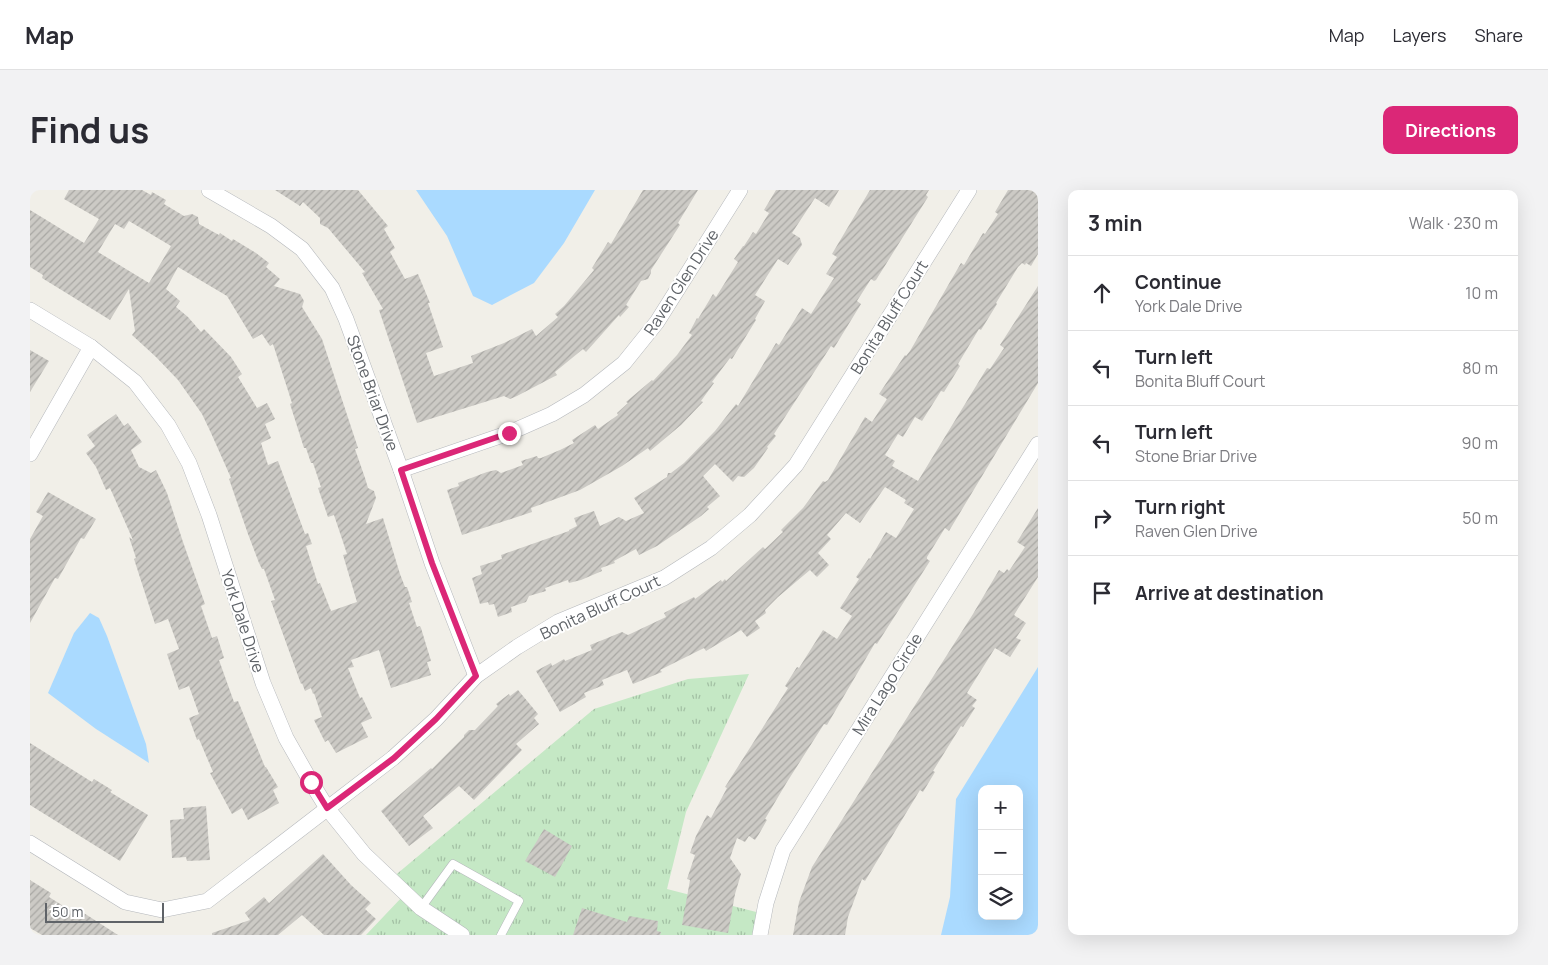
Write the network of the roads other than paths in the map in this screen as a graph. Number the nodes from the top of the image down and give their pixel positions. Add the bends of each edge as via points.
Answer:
1 (209, 190) edge
2 (740, 190) edge
3 (969, 190) edge
4 (30, 310) edge
5 (91, 347) junction
6 (1038, 444) edge
7 (30, 454) edge
8 (401, 470) junction
9 (476, 676) junction
10 (327, 808) junction
11 (30, 843) edge
12 (421, 908) junction
13 (462, 935) edge
14 (501, 935) edge
15 (760, 935) edge

1 - 8 street, Stone Briar Drive via 271,226 302,249 332,288
2 - 8 street, Raven Glen Drive via 657,322 617,368 584,395 552,414 509,433
3 - 9 street, Bonita Bluff Court via 796,464 750,515 711,548 664,578 558,622
4 - 5 street, York Dale Drive
5 - 7 street
5 - 10 street, York Dale Drive via 135,382 168,425 189,463 209,515 262,683 286,738
6 - 15 street, Mira Lago Circle via 783,850 766,903
8 - 9 street, Stone Briar Drive via 432,563
9 - 10 street, Bonita Bluff Court via 394,758
10 - 11 street, Bonita Bluff Court via 207,901 162,910 125,902
10 - 12 street, York Dale Drive via 364,854
12 - 13 street, York Dale Drive
12 - 14 lane via 454,864 519,901

